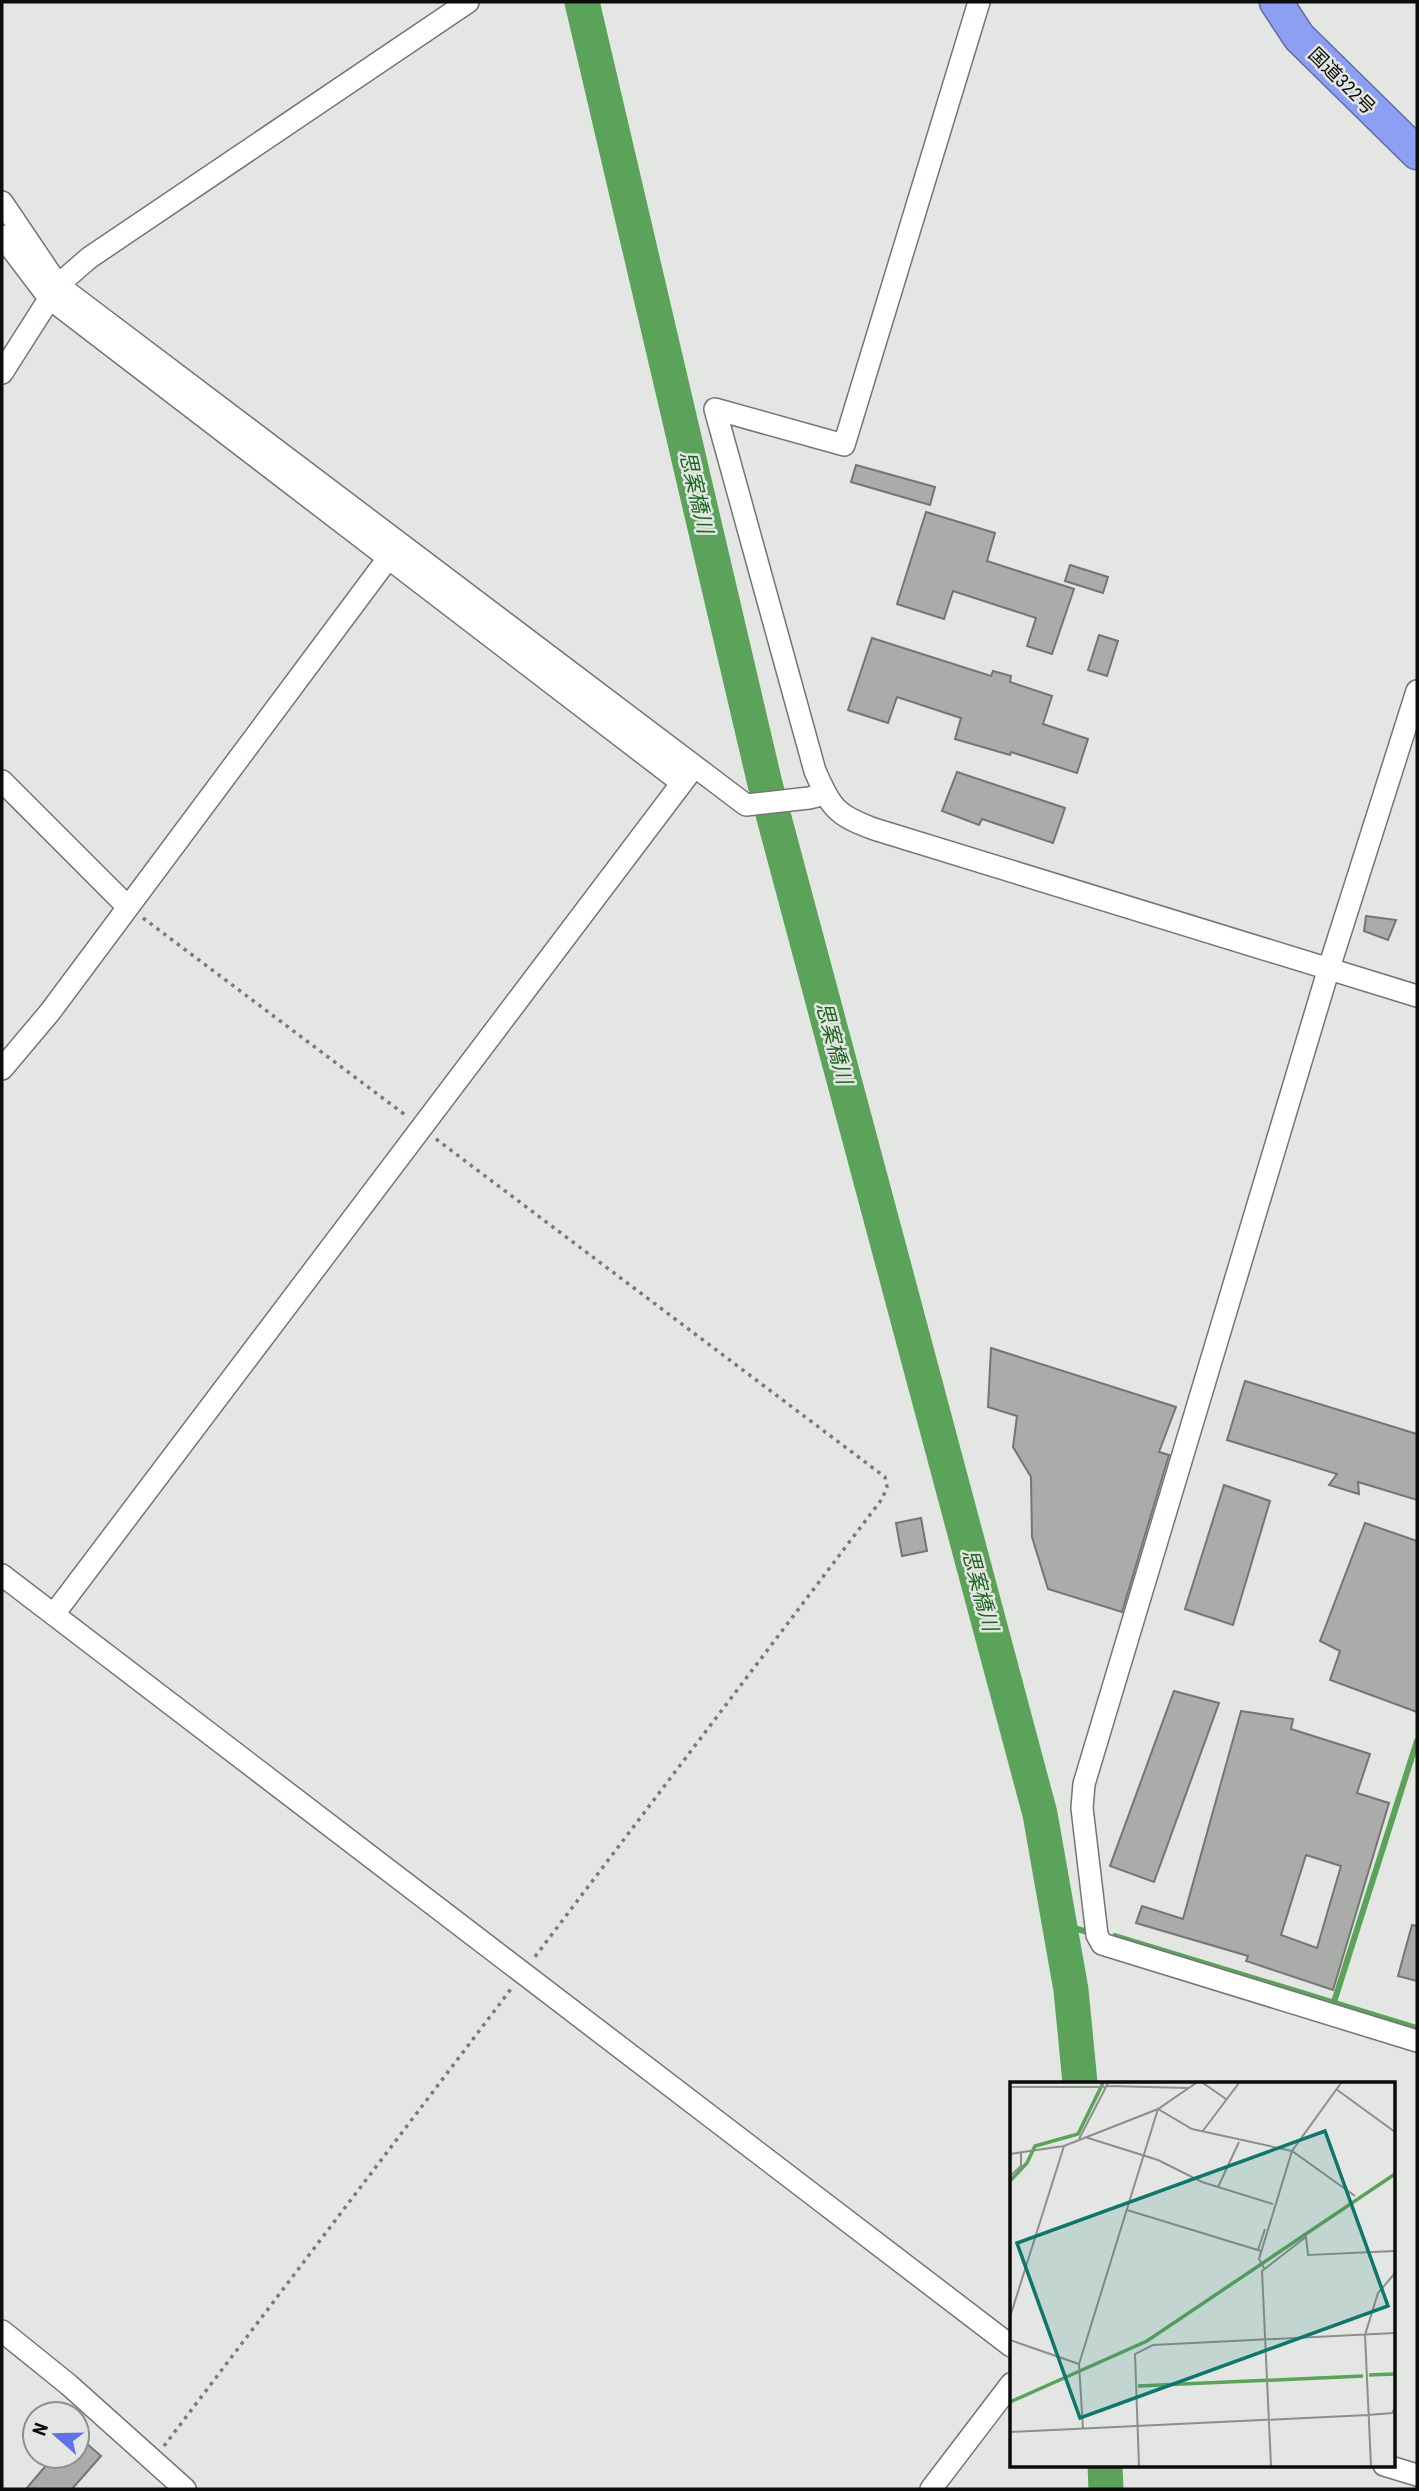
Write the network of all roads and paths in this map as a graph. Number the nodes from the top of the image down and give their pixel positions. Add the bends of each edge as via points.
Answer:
1 (468, 2) edge
2 (979, 2) edge
3 (1276, 2) edge
4 (1417, 153) edge
5 (2, 202) edge
6 (2, 236) edge
7 (53, 292) junction
8 (2, 373) edge
9 (388, 557) junction
10 (1417, 691) edge
11 (688, 775) junction
12 (2, 781) edge
13 (817, 796) junction
14 (127, 906) junction
15 (1329, 968) junction
16 (1417, 996) edge
17 (2, 1069) edge
18 (422, 1128) junction
19 (2, 1575) edge
20 (54, 1614) junction
21 (523, 1974) junction
22 (1417, 2041) edge
23 (2, 2332) edge
24 (1010, 2345) edge
25 (1010, 2385) edge
26 (153, 2460) junction
27 (1387, 2466) edge
28 (1417, 2475) edge
29 (185, 2489) edge
30 (931, 2489) edge

1 - 7 street via 89,258
2 - 13 street via 844,445 715,409 815,771
3 - 4 highway, 国道322号 via 1298,37
5 - 7 street
6 - 7 street
7 - 8 street
7 - 9 street
7 - 11 street
9 - 11 street
9 - 14 street
10 - 15 street
11 - 13 street via 746,805
11 - 18 street
12 - 14 street
13 - 15 street via 850,820 874,829
14 - 17 street
14 - 18 path
15 - 16 street
15 - 22 street via 1084,1784 1082,1808 1097,1935 1102,1944
18 - 20 street
18 - 21 path via 875,1469 885,1477 887,1487
19 - 20 street
20 - 21 street
21 - 24 street
21 - 26 path
23 - 26 street
25 - 30 street
26 - 29 street
27 - 28 street

